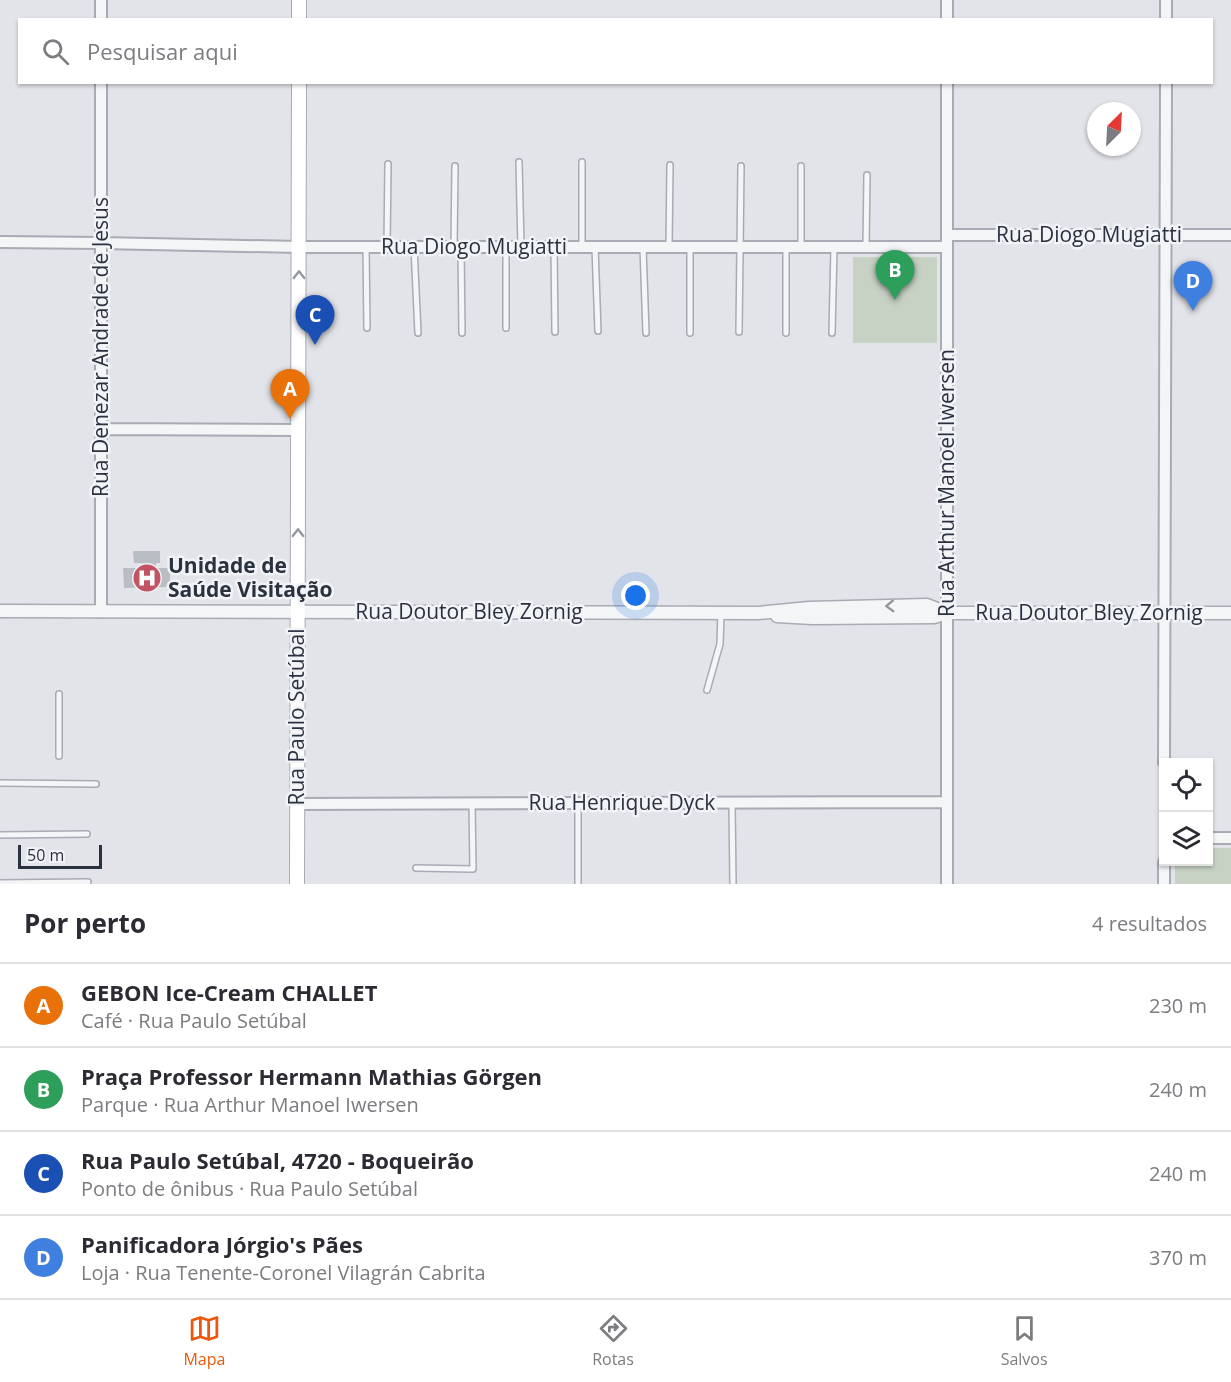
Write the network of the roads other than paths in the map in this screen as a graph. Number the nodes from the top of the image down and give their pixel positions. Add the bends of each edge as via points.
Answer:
1 (101, 0) edge
2 (299, 0) edge
3 (947, 0) edge
4 (1166, 0) edge
5 (101, 18) edge
6 (299, 18) edge
7 (947, 18) edge
8 (1166, 18) edge
9 (101, 84) edge
10 (299, 84) edge
11 (947, 84) edge
12 (1166, 84) edge
13 (519, 162) dead end
14 (582, 162) dead end
15 (388, 164) dead end
16 (670, 165) dead end
17 (454, 166) dead end
18 (741, 166) dead end
19 (801, 166) dead end
20 (867, 175) dead end
21 (947, 235) junction
22 (1165, 235) junction
23 (1231, 235) edge
24 (0, 242) edge
25 (101, 243) junction
26 (299, 247) junction
27 (366, 247) junction
28 (387, 247) junction
29 (414, 247) junction
30 (458, 247) junction
31 (506, 247) junction
32 (521, 247) junction
33 (554, 247) junction
34 (582, 247) junction
35 (595, 247) junction
36 (643, 247) junction
37 (669, 247) junction
38 (690, 247) junction
39 (740, 247) junction
40 (786, 247) junction
41 (801, 247) junction
42 (834, 247) junction
43 (866, 247) junction
44 (947, 247) junction
45 (368, 328) dead end
46 (506, 328) dead end
47 (598, 331) dead end
48 (739, 332) dead end
49 (418, 333) dead end
50 (462, 333) dead end
51 (555, 333) dead end
52 (646, 333) dead end
53 (690, 333) dead end
54 (786, 333) dead end
55 (832, 333) dead end
56 (101, 429) junction
57 (298, 430) junction
58 (0, 612) edge
59 (101, 612) junction
60 (298, 612) junction
61 (721, 613) junction
62 (947, 613) junction
63 (1165, 613) junction
64 (1231, 613) edge
65 (706, 690) dead end
66 (59, 694) dead end
67 (59, 756) dead end
68 (1164, 758) edge
69 (0, 783) edge
70 (96, 784) dead end
71 (732, 802) junction
72 (946, 802) junction
73 (472, 803) junction
74 (578, 803) junction
75 (297, 804) junction
76 (87, 834) dead end
77 (0, 835) edge
78 (1213, 838) edge
79 (1231, 838) edge
80 (1164, 866) edge
81 (416, 868) dead end
82 (88, 882) dead end
83 (0, 883) edge
84 (297, 884) edge
85 (578, 884) edge
86 (733, 884) edge
87 (946, 884) edge
88 (1164, 884) edge

1 - 5 street
2 - 6 main road
3 - 7 street
4 - 8 street
9 - 25 street, Rua Denezar Andrade de Jesus
10 - 26 main road, Rua Paulo Setúbal
11 - 21 street, Rua Arthur Manoel Iwersen
12 - 22 street
13 - 32 lane
14 - 34 lane
15 - 28 lane
16 - 37 lane
17 - 30 lane
18 - 39 lane
19 - 41 lane
20 - 43 lane
21 - 22 street, Rua Diogo Mugiatti
21 - 44 street, Rua Arthur Manoel Iwersen
22 - 23 street, Rua Diogo Mugiatti
22 - 63 street
24 - 25 street, Rua Diogo Mugiatti
25 - 26 street, Rua Diogo Mugiatti
25 - 56 street, Rua Denezar Andrade de Jesus
26 - 27 street, Rua Diogo Mugiatti
57 -> 26 main road, Rua Paulo Setúbal
27 - 28 street, Rua Diogo Mugiatti
27 - 45 lane
28 - 29 street, Rua Diogo Mugiatti
29 - 30 street, Rua Diogo Mugiatti
29 - 49 lane
30 - 31 street, Rua Diogo Mugiatti
30 - 50 lane
31 - 32 street, Rua Diogo Mugiatti
31 - 46 lane
32 - 33 street, Rua Diogo Mugiatti
33 - 34 street, Rua Diogo Mugiatti
33 - 51 lane
34 - 35 street, Rua Diogo Mugiatti
35 - 36 street, Rua Diogo Mugiatti
35 - 47 lane
36 - 37 street, Rua Diogo Mugiatti
36 - 52 lane
37 - 38 street, Rua Diogo Mugiatti
38 - 39 street, Rua Diogo Mugiatti
38 - 53 lane
39 - 40 street, Rua Diogo Mugiatti
39 - 48 lane
40 - 41 street, Rua Diogo Mugiatti
40 - 54 lane
41 - 42 street, Rua Diogo Mugiatti
42 - 43 street, Rua Diogo Mugiatti
42 - 55 lane
43 - 44 street, Rua Diogo Mugiatti
44 - 62 street, Rua Arthur Manoel Iwersen
56 - 57 street
56 - 59 street, Rua Denezar Andrade de Jesus
60 -> 57 main road, Rua Paulo Setúbal
58 - 59 street, Rua Doutor Bley Zornig
59 - 60 street, Rua Doutor Bley Zornig
60 - 61 street, Rua Doutor Bley Zornig
60 - 75 main road, Rua Paulo Setúbal
61 - 62 street, Rua Doutor Bley Zornig via 927,605
61 - 65 lane via 720,644
62 - 63 street, Rua Doutor Bley Zornig
62 - 72 street, Rua Arthur Manoel Iwersen
63 - 64 street, Rua Doutor Bley Zornig
63 - 68 street
66 - 67 lane
69 - 70 lane
71 - 72 street, Rua Henrique Dyck
71 - 74 street, Rua Henrique Dyck
71 - 86 lane
72 - 87 street, Rua Arthur Manoel Iwersen
73 - 74 street, Rua Henrique Dyck
73 - 75 street, Rua Henrique Dyck
73 - 81 lane via 473,869
74 - 85 lane
75 - 84 main road, Rua Paulo Setúbal
76 - 77 lane
78 - 79 street
80 - 88 street
82 - 83 lane

